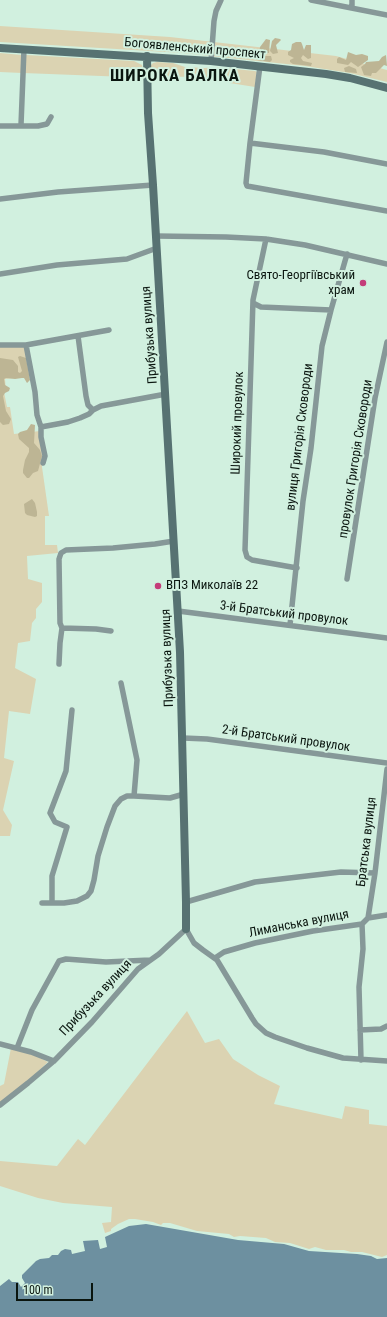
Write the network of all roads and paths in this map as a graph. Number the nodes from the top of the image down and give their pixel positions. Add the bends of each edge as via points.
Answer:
1 (221, 0) edge
2 (311, 0) edge
3 (352, 0) edge
4 (352, 8) junction
5 (387, 15) edge
6 (0, 48) edge
7 (24, 49) junction
8 (147, 56) junction
9 (211, 61) junction
10 (260, 66) junction
11 (387, 88) edge
12 (51, 117) dead end
13 (21, 125) junction
14 (0, 126) edge
15 (250, 143) junction
16 (387, 164) edge
17 (153, 185) junction
18 (0, 199) edge
19 (387, 211) edge
20 (156, 236) junction
21 (266, 239) junction
22 (157, 248) junction
23 (347, 254) junction
24 (387, 264) edge
25 (0, 274) edge
26 (253, 303) junction
27 (331, 310) junction
28 (109, 330) dead end
29 (78, 336) junction
30 (387, 342) edge
31 (0, 344) edge
32 (26, 345) junction
33 (166, 394) junction
34 (93, 410) junction
35 (42, 427) junction
36 (43, 463) dead end
37 (174, 541) junction
38 (297, 568) junction
39 (347, 579) dead end
40 (178, 610) junction
41 (290, 625) junction
42 (62, 628) junction
43 (111, 631) dead end
44 (387, 638) edge
45 (59, 664) dead end
46 (121, 684) dead end
47 (72, 710) dead end
48 (183, 738) junction
49 (387, 763) edge
50 (387, 769) edge
51 (184, 794) junction
52 (134, 796) junction
53 (375, 872) junction
54 (186, 902) junction
55 (42, 903) dead end
56 (52, 903) junction
57 (387, 915) edge
58 (368, 918) junction
59 (362, 924) junction
60 (186, 930) junction
61 (215, 958) junction
62 (150, 960) junction
63 (387, 1026) edge
64 (360, 1030) junction
65 (0, 1044) edge
66 (17, 1048) junction
67 (361, 1060) junction
68 (54, 1061) junction
69 (387, 1061) edge
70 (0, 1105) edge

1 - 9 street via 214,21
2 - 4 street
3 - 4 street
4 - 5 street
6 - 7 street, Богоявленський проспект
7 - 8 street, Богоявленський проспект
7 - 13 street
8 - 9 street, Богоявленський проспект
8 - 17 street, Прибузька вулиця
9 - 10 street, Богоявленський проспект
10 - 11 street, Богоявленський проспект via 350,78
10 - 15 street
12 - 13 street via 47,124 42,126
13 - 14 street
15 - 16 street via 324,152
15 - 19 street via 247,186
17 - 18 street
17 - 20 street, Прибузька вулиця
20 - 21 street
20 - 22 street, Прибузька вулиця
21 - 23 street
21 - 26 street, Широкий провулок
22 - 25 street via 127,259
22 - 33 street, Прибузька вулиця
23 - 24 street
23 - 27 street, вулиця Григорія Сковороди
26 - 27 street via 261,307
26 - 38 street, Широкий провулок via 246,554 252,560
27 - 38 street, вулиця Григорія Сковороди via 322,346
28 - 29 street
29 - 32 street
29 - 34 street via 86,396 88,405
30 - 39 street, провулок Григорія Сковороди via 375,398
31 - 32 street
32 - 35 street via 34,383 37,415
33 - 34 street
33 - 37 street, Прибузька вулиця
34 - 35 street via 80,418
35 - 36 street via 41,437 45,456
37 - 40 street, Прибузька вулиця
37 - 42 street via 66,550 61,553 59,559
38 - 41 street, вулиця Григорія Сковороди
40 - 41 street, 3-й Братський провулок
40 - 48 street, Прибузька вулиця
41 - 44 street, 3-й Братський провулок
42 - 43 street
42 - 45 street
46 - 52 street via 137,760
47 - 56 street via 66,771 50,813 55,822 67,827 52,876
48 - 49 street, 2-й Братський провулок
48 - 51 street, Прибузька вулиця
50 - 53 street, Братська вулиця
51 - 52 street via 166,798
51 - 54 street, Прибузька вулиця
52 - 56 street via 122,797 115,806 100,850 91,891 77,901
53 - 54 street via 341,872 255,882
53 - 58 street, Братська вулиця
54 - 60 street, Прибузька вулиця
55 - 56 street
57 - 58 street, Лиманська вулиця
58 - 59 street, Лиманська вулиця
59 - 61 street, Лиманська вулиця via 255,943 224,952
59 - 64 street
60 - 61 street via 194,943
60 - 62 street, Прибузька вулиця
61 - 67 street via 256,1024 266,1032 331,1056
62 - 66 street via 59,961 32,1010
62 - 68 street, Прибузька вулиця via 130,977 92,1022
63 - 64 street via 381,1029
64 - 67 street
65 - 66 street
66 - 68 street
67 - 69 street
68 - 70 street, Прибузька вулиця

